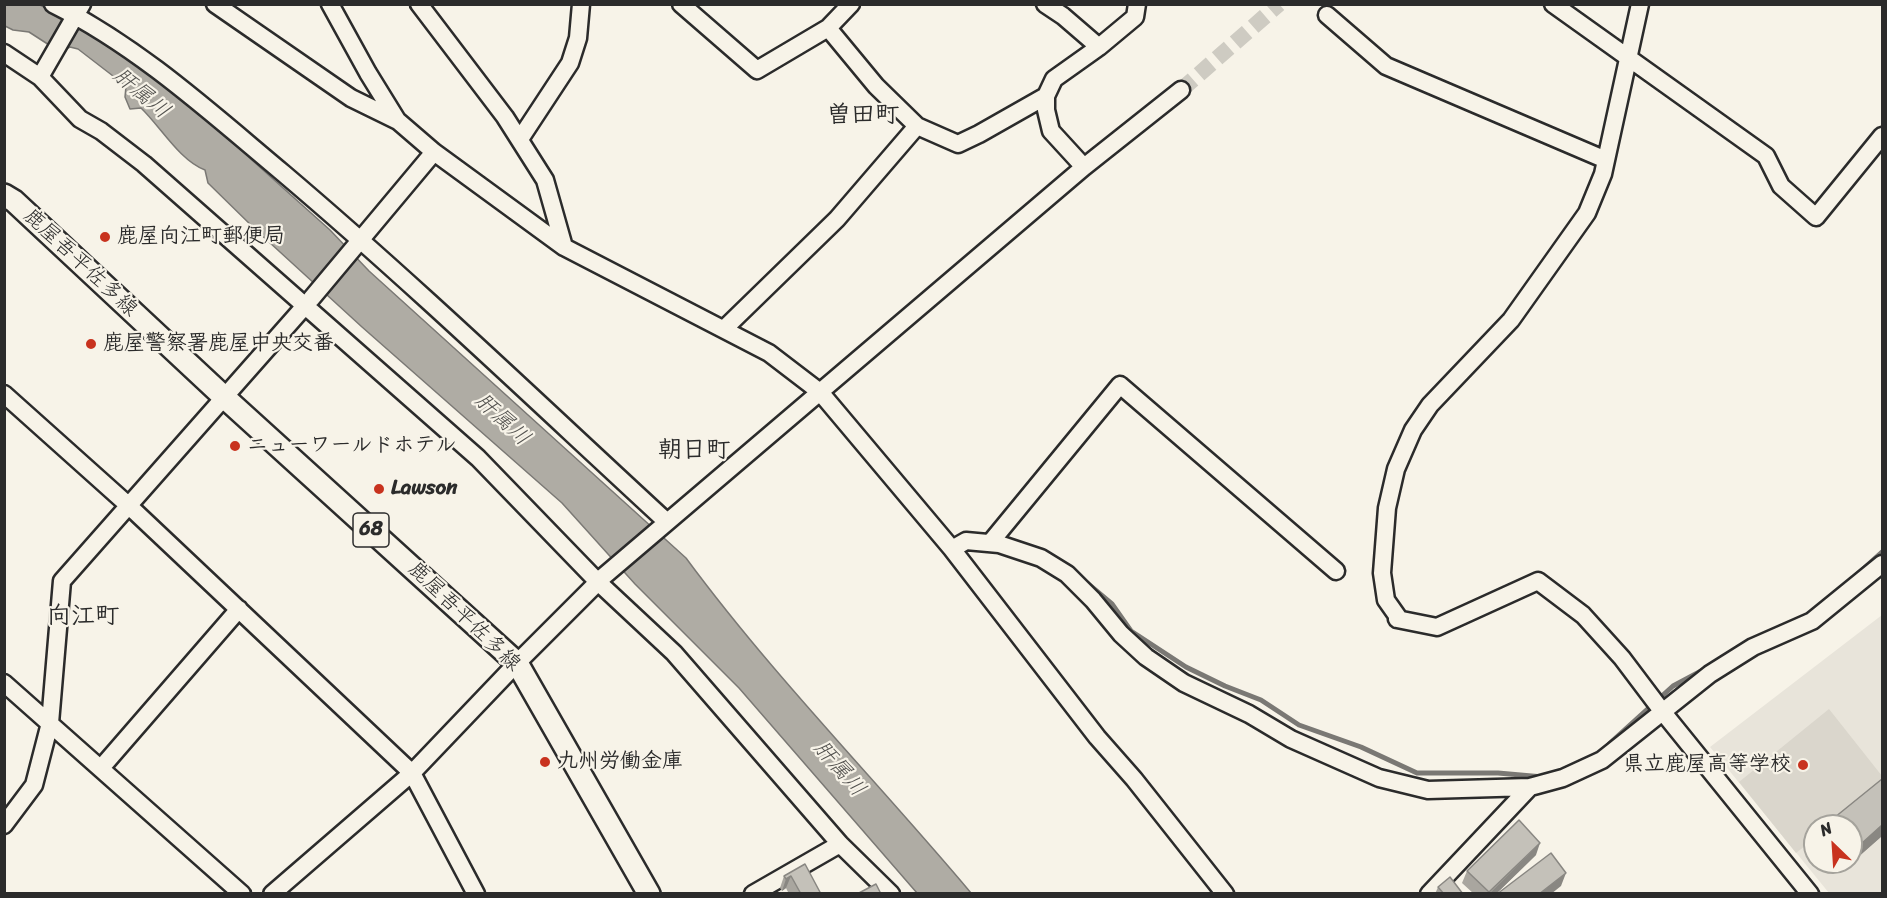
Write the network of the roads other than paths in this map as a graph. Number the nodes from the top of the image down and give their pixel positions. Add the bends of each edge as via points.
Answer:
1 (53, 4) edge
2 (215, 4) edge
3 (330, 4) edge
4 (419, 4) edge
5 (581, 4) edge
6 (681, 4) edge
7 (851, 4) edge
8 (1045, 4) edge
9 (1137, 4) edge
10 (1553, 4) edge
11 (1640, 4) edge
12 (77, 15) edge
13 (1327, 15) dead end
14 (828, 28) junction
15 (1099, 47) junction
16 (4, 53) edge
17 (1628, 58) junction
18 (40, 77) junction
19 (1181, 90) tunnel mouth
20 (1046, 96) junction
21 (398, 121) junction
22 (917, 126) junction
23 (1882, 136) edge
24 (520, 139) junction
25 (434, 152) junction
26 (1606, 160) junction
27 (1084, 167) junction
28 (4, 195) edge
29 (357, 243) junction
30 (564, 247) junction
31 (308, 302) junction
32 (724, 329) junction
33 (820, 392) junction
34 (4, 394) edge
35 (224, 397) junction
36 (128, 505) junction
37 (662, 526) junction
38 (990, 543) junction
39 (952, 549) junction
40 (1882, 564) edge
41 (1336, 571) dead end
42 (601, 579) junction
43 (239, 609) junction
44 (518, 663) junction
45 (4, 683) edge
46 (1662, 711) junction
47 (50, 723) junction
48 (101, 768) junction
49 (412, 773) junction
50 (1530, 787) junction
51 (5, 821) edge
52 (840, 844) junction
53 (242, 894) edge
54 (272, 894) edge
55 (476, 894) edge
56 (649, 894) edge
57 (753, 894) edge
58 (891, 894) edge
59 (1225, 894) edge
60 (1429, 894) edge
61 (1810, 894) edge

1 - 12 street
2 - 21 street via 351,98
3 - 21 street
4 - 24 street
5 - 24 street via 578,38 570,63
6 - 14 street via 758,70
7 - 14 street
8 - 15 street
9 - 15 street via 1135,17
10 - 17 street
11 - 17 street
12 - 18 street
12 - 29 street via 189,93
13 - 26 street via 1386,66
14 - 22 street via 876,86
15 - 20 street via 1054,79
16 - 18 street
17 - 23 street via 1766,156 1781,186 1815,217
17 - 26 street
18 - 31 street via 80,119 144,164
19 - 27 street
20 - 22 street via 958,144
20 - 27 street via 1051,131
21 - 25 street
22 - 32 street via 837,219
24 - 30 street via 545,180
25 - 29 street
25 - 30 street
26 - 46 street via 1587,213 1518,310 1430,405 1413,430 1396,468 1382,573 1386,600 1397,619 1437,627 1538,581 1583,615
27 - 33 street
28 - 35 main road, 鹿屋吾平佐多線 / 68
29 - 31 street
29 - 37 street
30 - 32 street
31 - 35 street
31 - 42 street via 478,458
32 - 33 street via 769,353
33 - 37 street
33 - 39 street
34 - 36 street
35 - 36 street
35 - 44 main road, 鹿屋吾平佐多線 / 68
36 - 43 street
36 - 47 street via 62,581
37 - 42 street
38 - 39 street via 966,541
38 - 41 street via 1120,385
38 - 50 street via 1041,558 1066,574 1146,657 1184,683 1291,739 1379,778 1428,790
39 - 59 street
40 - 46 street via 1812,621 1753,647
42 - 44 street
42 - 52 street via 674,653
43 - 48 street
43 - 49 street
44 - 49 street
44 - 56 main road, 鹿屋吾平佐多線 / 68
45 - 47 street
46 - 50 street via 1602,760 1563,778
46 - 61 street
47 - 48 street
47 - 51 street via 34,785
48 - 53 street
49 - 54 street
49 - 55 street
50 - 60 street
52 - 57 street
52 - 58 street

